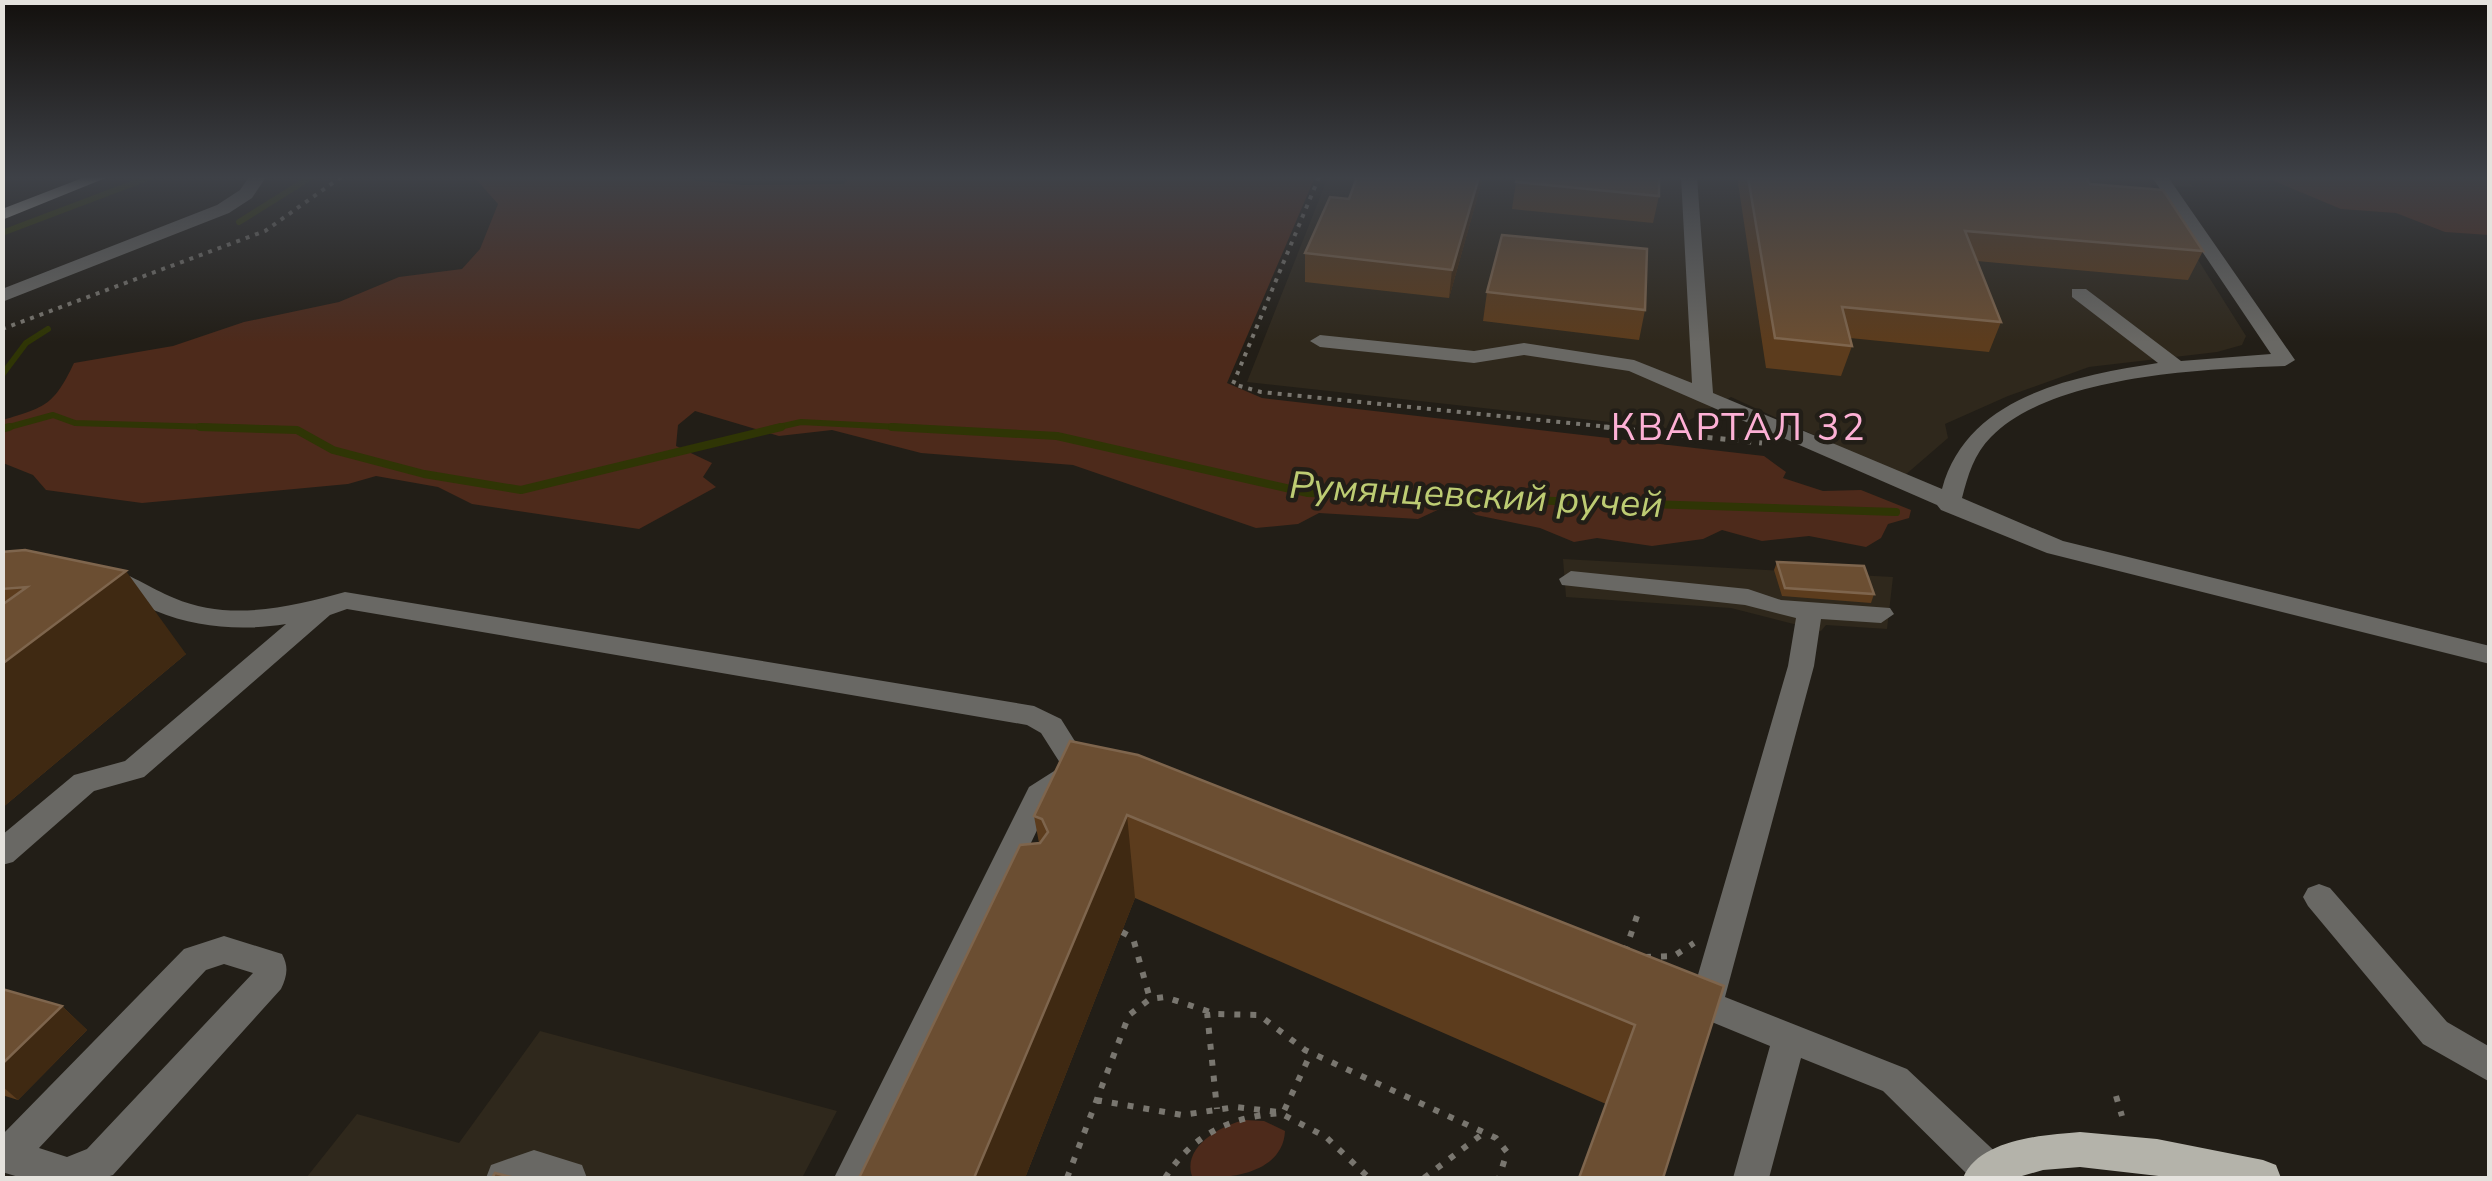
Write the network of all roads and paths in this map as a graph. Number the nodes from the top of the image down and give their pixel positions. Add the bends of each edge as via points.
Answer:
1 (144, 232) edge
2 (165, 232) edge
3 (263, 232) edge
4 (1693, 232) edge
5 (2198, 232) edge
6 (2, 287) edge
7 (2079, 293) dead end
8 (2, 296) edge
9 (2, 329) edge
10 (1320, 341) dead end
11 (2175, 366) junction
12 (1704, 396) junction
13 (1456, 413) dead end
14 (1769, 444) dead end
15 (1949, 505) junction
16 (78, 577) edge
17 (1572, 579) dead end
18 (322, 609) junction
19 (1810, 610) junction
20 (1881, 614) dead end
21 (2490, 655) edge
22 (1112, 768) edge
23 (1079, 770) junction
24 (2, 853) edge
25 (2319, 896) dead end
26 (1638, 913) dead end
27 (1122, 932) dead end
28 (1700, 936) dead end
29 (1651, 982) edge
30 (1150, 999) junction
31 (1706, 1004) junction
32 (1206, 1011) junction
33 (1790, 1037) junction
34 (1311, 1053) junction
35 (2490, 1066) edge
36 (2116, 1096) dead end
37 (1096, 1100) junction
38 (1217, 1109) junction
39 (1283, 1114) junction
40 (2122, 1116) dead end
41 (1485, 1132) junction
42 (4, 1155) edge
43 (1985, 1175) edge
44 (1364, 1177) edge
45 (504, 1178) edge
46 (569, 1178) edge
47 (852, 1178) edge
48 (1067, 1178) edge
49 (1165, 1178) edge
50 (1424, 1178) edge
51 (1499, 1178) edge
52 (1751, 1178) edge
53 (2263, 1178) edge

1 - 6 street
2 - 8 street
3 - 9 path
4 - 12 street
5 - 11 street via 2285,360
7 - 11 street
10 - 12 street via 1474,357 1524,350 1634,366
11 - 15 street via 2060,392 1997,420 1962,459
12 - 15 street
13 - 14 path
15 - 21 street via 2056,547
16 - 18 street via 126,580 159,602 210,616 278,617
17 - 19 street
18 - 23 street via 352,600 1034,716 1051,726
18 - 24 street via 134,769 84,782
19 - 20 street
19 - 31 street via 1801,666
22 - 23 street
23 - 47 street via 1039,796 1004,904
25 - 35 street via 2435,1032
26 - 28 path via 1624,952 1674,956
27 - 30 path via 1133,938
29 - 31 street
30 - 32 path via 1178,999
30 - 37 path via 1129,1014
31 - 33 street
32 - 34 path via 1265,1018
32 - 38 path
33 - 43 street via 1895,1080
33 - 52 street
34 - 39 path
34 - 41 path
36 - 40 path
37 - 38 path via 1176,1114
37 - 48 path
38 - 39 path
39 - 44 path via 1334,1139
39 - 49 path via 1246,1116 1212,1128 1191,1143
41 - 50 path
41 - 51 path via 1507,1152
42 - 42 street via 196,959 224,950 271,964 269,979 100,1162 66,1174
43 - 53 main road via 2024,1156 2064,1149
45 - 46 street via 534,1168

